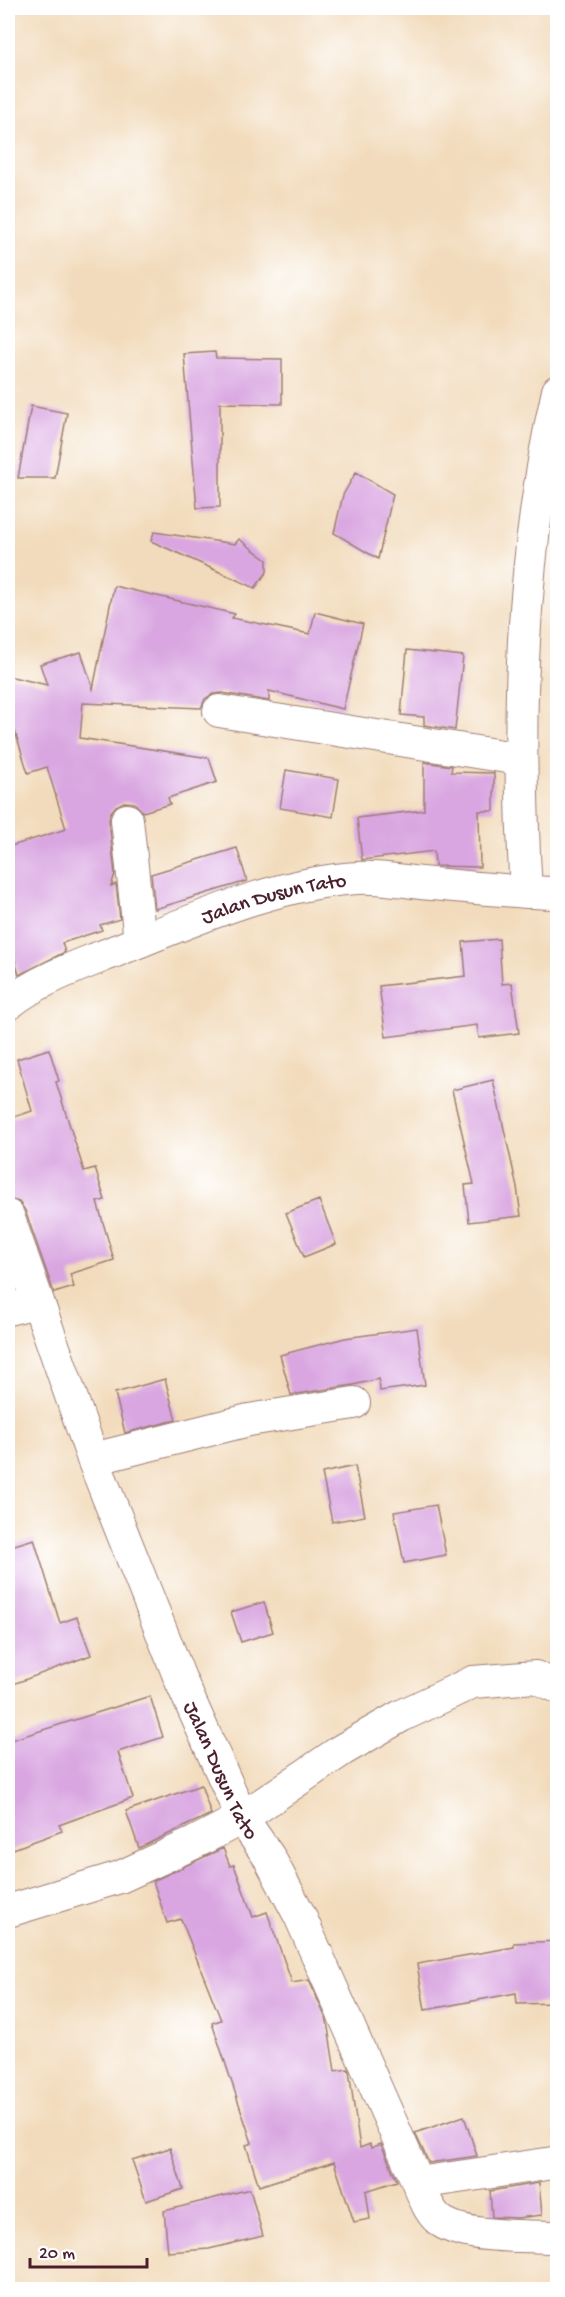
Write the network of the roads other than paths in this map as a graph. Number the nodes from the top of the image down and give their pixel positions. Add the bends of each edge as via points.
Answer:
1 (558, 392) edge
2 (219, 711) dead end
3 (520, 759) junction
4 (127, 820) dead end
5 (526, 892) junction
6 (558, 892) edge
7 (140, 941) junction
8 (8, 1004) edge
9 (8, 1216) edge
10 (22, 1306) edge
11 (354, 1402) dead end
12 (93, 1459) junction
13 (558, 1687) edge
14 (242, 1818) junction
15 (8, 1911) edge
16 (553, 2163) dead end
17 (418, 2182) junction
18 (558, 2237) edge

1 - 3 street via 528,568
2 - 3 street
3 - 5 street
4 - 7 street
5 - 6 street, Jalan Dusun Tato
5 - 7 street, Jalan Dusun Tato via 359,878 315,883 255,899
7 - 8 street, Jalan Dusun Tato via 46,982
9 - 10 street, Jalan Dusun Tato
10 - 12 street, Jalan Dusun Tato
11 - 12 street via 249,1420
12 - 14 street, Jalan Dusun Tato via 181,1681
13 - 14 street via 535,1677 473,1683 401,1716 342,1750
14 - 15 street via 120,1877
14 - 17 street, Jalan Dusun Tato via 269,1857 300,1916
16 - 17 street
17 - 18 street, Jalan Dusun Tato via 430,2210 442,2223 476,2234

